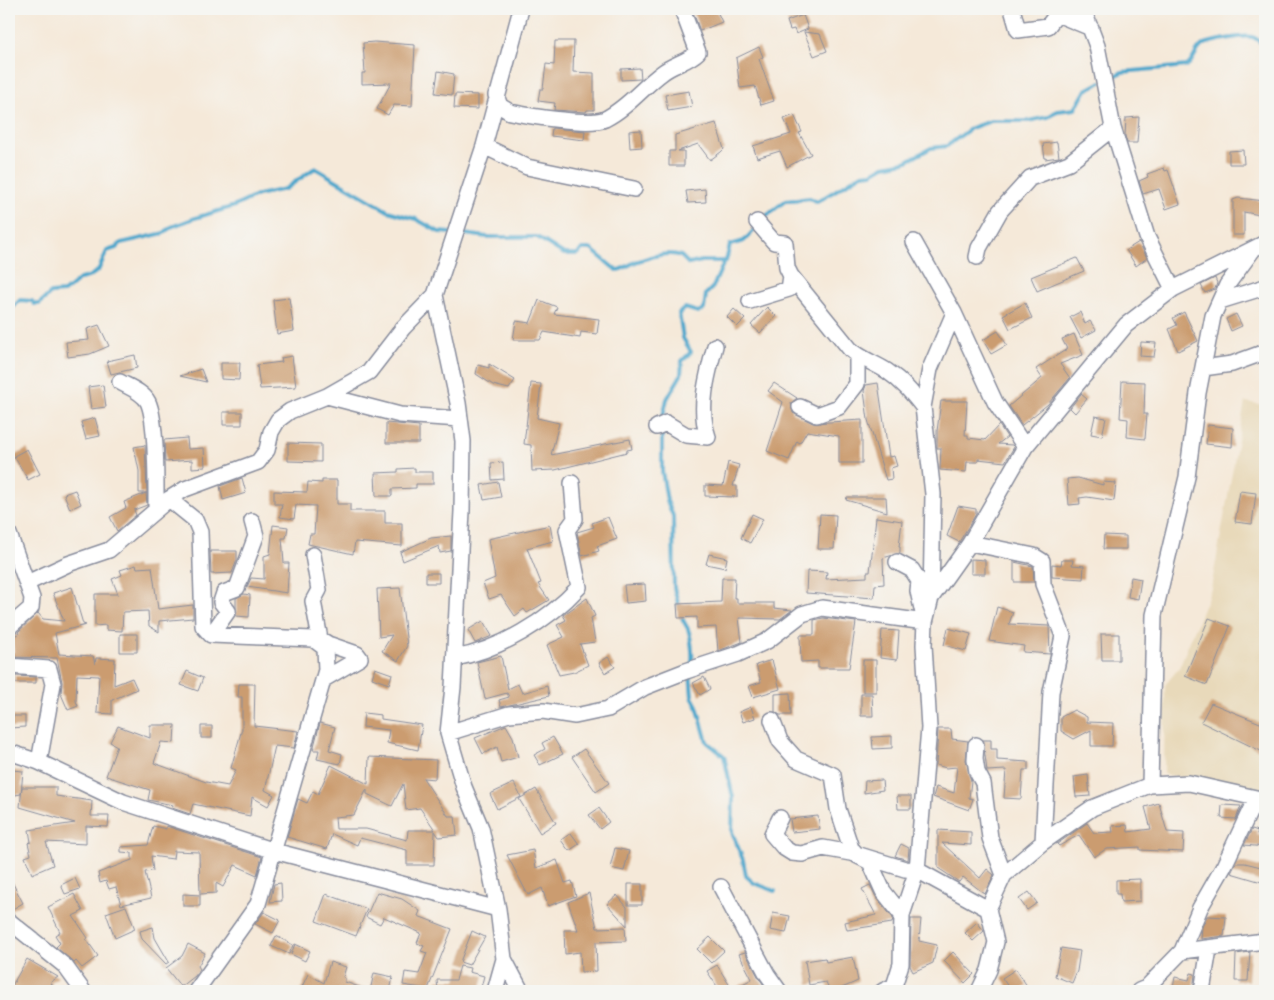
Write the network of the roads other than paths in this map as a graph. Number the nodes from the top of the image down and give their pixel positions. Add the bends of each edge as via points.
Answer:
1 (521, 9) edge
2 (682, 9) edge
3 (1012, 9) edge
4 (1083, 9) edge
5 (1091, 28) junction
6 (496, 95) junction
7 (1113, 128) junction
8 (484, 146) junction
9 (634, 189) dead end
10 (757, 222) dead end
11 (914, 242) dead end
12 (1260, 246) edge
13 (976, 257) dead end
14 (791, 276) junction
15 (1265, 287) edge
16 (1173, 289) junction
17 (435, 296) junction
18 (750, 301) dead end
19 (1220, 301) junction
20 (954, 313) junction
21 (716, 346) dead end
22 (1265, 352) edge
23 (857, 355) junction
24 (1203, 368) junction
25 (120, 382) dead end
26 (327, 396) junction
27 (800, 407) dead end
28 (923, 407) junction
29 (460, 419) junction
30 (661, 425) dead end
31 (1025, 447) junction
32 (572, 483) dead end
33 (156, 485) junction
34 (171, 497) junction
35 (156, 510) junction
36 (252, 521) dead end
37 (9, 534) edge
38 (970, 543) junction
39 (313, 555) dead end
40 (897, 562) dead end
41 (27, 582) junction
42 (931, 598) junction
43 (925, 622) junction
44 (9, 627) edge
45 (210, 635) junction
46 (455, 658) junction
47 (9, 666) edge
48 (324, 679) junction
49 (772, 720) dead end
50 (448, 733) junction
51 (976, 745) dead end
52 (12, 750) edge
53 (39, 762) junction
54 (1150, 785) junction
55 (1261, 799) edge
56 (780, 818) dead end
57 (1043, 842) junction
58 (274, 851) junction
59 (856, 854) junction
60 (917, 870) junction
61 (1004, 875) junction
62 (721, 887) dead end
63 (498, 909) junction
64 (988, 909) junction
65 (902, 915) junction
66 (9, 921) edge
67 (1265, 941) edge
68 (1210, 949) junction
69 (1182, 951) junction
70 (504, 958) junction
71 (83, 991) edge
72 (196, 991) edge
73 (495, 991) edge
74 (521, 991) edge
75 (779, 991) edge
76 (883, 991) edge
77 (979, 991) edge
78 (1138, 991) edge
79 (1202, 991) edge

1 - 6 street
2 - 6 street via 698,52 664,71 604,120 570,120 510,112 500,106
3 - 5 street via 1018,30 1048,26 1057,14
4 - 5 street
5 - 7 street
6 - 8 street
7 - 13 street via 1069,163 1030,178 1000,211
7 - 16 street via 1147,237
8 - 9 street via 527,167
8 - 17 street
10 - 14 street via 774,242 785,243
11 - 20 street
12 - 16 street
12 - 19 street via 1227,285
14 - 18 street via 789,289
14 - 23 street
15 - 19 street
16 - 31 street via 1126,325
17 - 26 street via 403,328 369,372
17 - 29 street
19 - 24 street via 1213,316
20 - 28 street via 930,369
20 - 31 street via 995,402
21 - 30 street via 708,373 702,420 708,437 686,435
22 - 24 street via 1232,364
23 - 27 street via 858,384 838,407 817,415
23 - 28 street via 895,376
24 - 54 street via 1187,477 1154,614
25 - 33 street via 136,390 148,402
26 - 29 street via 400,415
26 - 34 street via 290,411 278,420 267,450 258,462 184,489
28 - 42 street via 933,494
29 - 46 street via 463,441 462,511
31 - 38 street
32 - 46 street via 575,519 567,530 579,587 563,604 529,627 478,654
33 - 34 street
33 - 35 street
34 - 35 street
34 - 45 street via 195,520 200,532 203,626
35 - 41 street via 110,550
36 - 45 street via 256,536 237,588 224,593 221,602 228,612
37 - 41 street
38 - 42 street
38 - 57 street via 1034,556 1042,561 1043,584 1063,636 1051,692
39 - 48 street via 319,590 313,601 320,639 360,658
40 - 43 street via 912,570 919,581
41 - 44 street via 32,598 31,608
42 - 43 street
43 - 50 street via 822,608 802,614 767,641 645,687 608,709 575,716 543,711 509,714
43 - 60 street via 929,728
45 - 48 street via 313,640 325,648
46 - 50 street
47 - 53 street via 49,670 53,684
48 - 58 street
49 - 59 street via 780,741 796,758 833,776 841,824
50 - 63 street via 464,787 482,828
51 - 61 street via 975,759 983,783 990,838
52 - 53 street
53 - 58 street via 123,802
54 - 55 street via 1189,782
54 - 57 street via 1092,808
55 - 69 street via 1200,908
56 - 59 street via 772,834 792,853 802,854 823,848
57 - 61 street
58 - 63 street
58 - 72 street via 258,904
59 - 60 street
59 - 65 street via 870,862 882,891
60 - 64 street
60 - 65 street
61 - 64 street
62 - 75 street
63 - 70 street
64 - 77 street via 996,942 989,970
65 - 76 street via 901,964 894,986
66 - 71 street via 64,966
67 - 68 street
68 - 69 street
68 - 79 street
69 - 78 street via 1146,988
70 - 73 street
70 - 74 street

